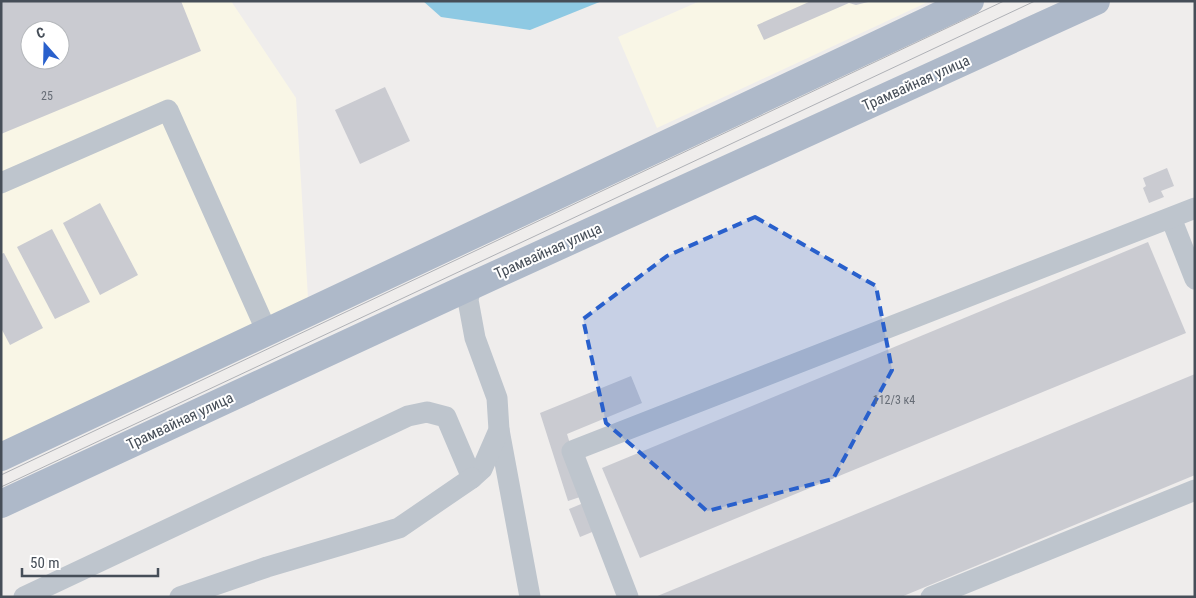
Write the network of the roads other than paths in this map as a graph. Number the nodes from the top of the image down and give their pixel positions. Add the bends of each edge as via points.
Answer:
1 (970, 1) edge
2 (1096, 1) edge
3 (1, 183) edge
4 (1195, 208) edge
5 (1171, 218) junction
6 (1195, 280) edge
7 (471, 286) junction
8 (267, 332) junction
9 (499, 430) junction
10 (1, 458) edge
11 (472, 478) junction
12 (1195, 490) edge
13 (1, 504) edge
14 (24, 597) edge
15 (180, 597) edge
16 (530, 597) edge
17 (628, 597) edge
18 (931, 597) edge

1 - 8 main road
2 - 7 main road, Трамвайная улица
3 - 8 lane via 168,110
4 - 5 lane
5 - 6 lane
5 - 17 lane via 572,451
7 - 9 lane via 468,300 475,338 497,398
7 - 13 main road, Трамвайная улица
8 - 10 main road
9 - 11 lane via 482,469
9 - 16 lane
11 - 14 lane via 446,417 427,412 408,416
11 - 15 lane via 399,528
12 - 18 lane

